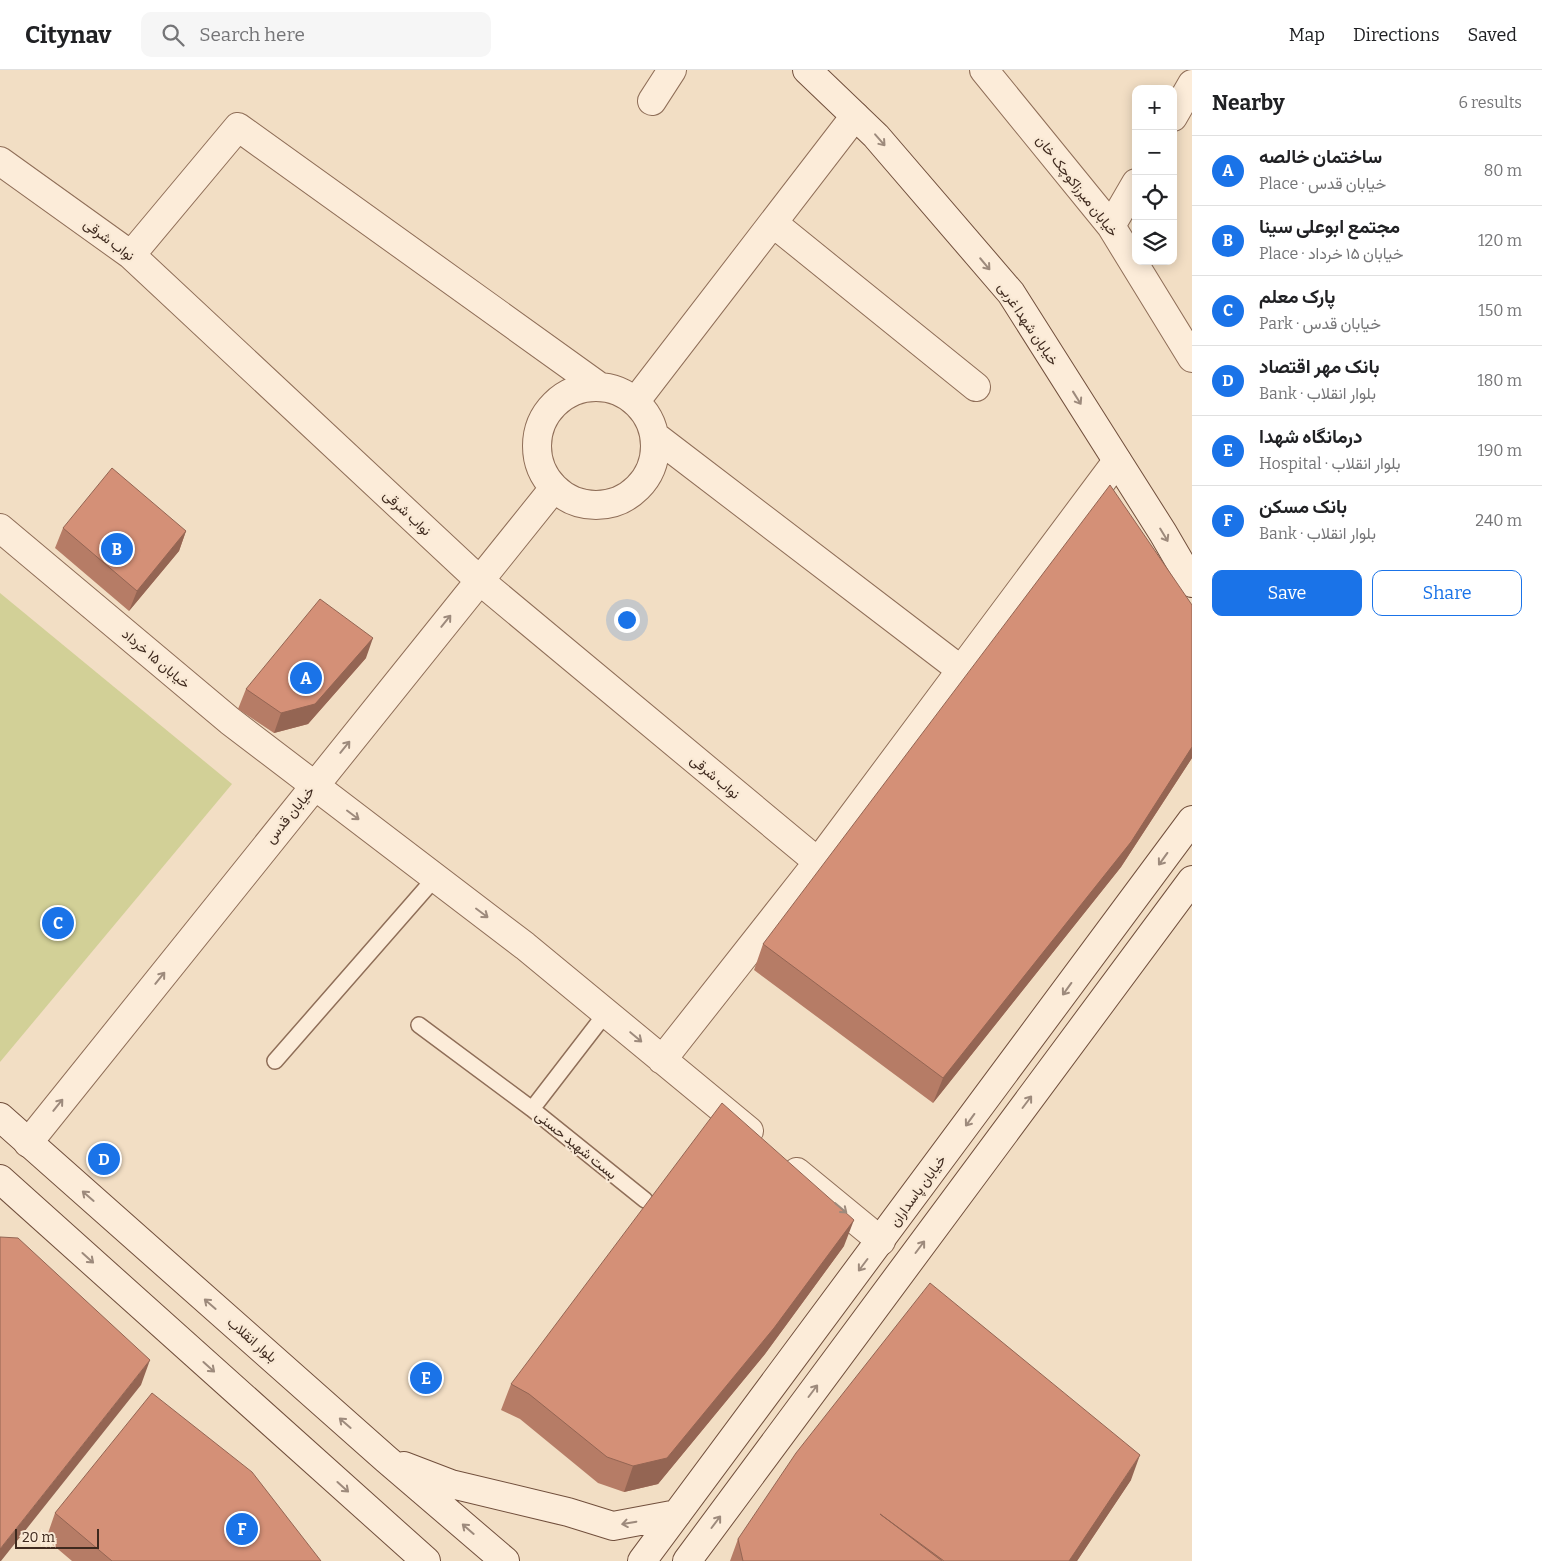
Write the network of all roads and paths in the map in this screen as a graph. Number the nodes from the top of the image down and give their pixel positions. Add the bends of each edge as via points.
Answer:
1 (672, 70) edge
2 (807, 70) edge
3 (984, 70) edge
4 (1192, 84) edge
5 (652, 101) dead end
6 (1177, 110) edge
7 (855, 116) junction
8 (0, 161) edge
9 (1132, 190) edge
10 (772, 223) junction
11 (1111, 226) junction
12 (131, 255) junction
13 (1192, 358) edge
14 (600, 387) junction
15 (976, 387) dead end
16 (636, 402) junction
17 (655, 436) junction
18 (1117, 461) junction
19 (554, 488) junction
20 (0, 528) edge
21 (479, 580) junction
22 (1192, 584) edge
23 (961, 670) junction
24 (314, 785) junction
25 (1192, 820) edge
26 (818, 862) junction
27 (435, 878) junction
28 (1192, 880) edge
29 (606, 1013) junction
30 (419, 1024) dead end
31 (276, 1060) dead end
32 (662, 1060) junction
33 (532, 1109) junction
34 (0, 1117) edge
35 (28, 1143) junction
36 (0, 1179) edge
37 (645, 1200) dead end
38 (881, 1241) junction
39 (386, 1459) junction
40 (677, 1514) junction
41 (400, 1549) edge
42 (426, 1561) edge
43 (505, 1561) edge
44 (642, 1561) edge
45 (687, 1561) edge

1 - 5 street
2 - 7 street, خیابان شهدا غربی
3 - 11 street, خیابان میرزاکوچک خان
4 - 6 street
7 - 10 street
7 -> 18 street, خیابان شهدا غربی via 876,136 1010,294
8 - 12 street, نواب شرقی
9 - 11 street
10 - 15 street
10 - 16 street
11 - 13 street, خیابان میرزاکوچک خان
12 - 14 street via 238,127
12 - 21 street, نواب شرقی
14 - 16 street via 619,391
14 - 19 street via 581,388 563,396 548,409 539,426 536,446 539,465
16 - 17 street via 648,417
17 - 19 street via 655,456 649,475 620,501 600,506 581,504 562,496
17 - 23 street
18 -> 22 street, خیابان شهدا غربی
18 - 23 street
19 - 21 street, خیابان قدس
20 - 24 street, خیابان ۱۵ خرداد via 230,721
24 -> 21 street, خیابان قدس
21 - 26 street, نواب شرقی
23 - 26 street
24 -> 27 street, خیابان ۱۵ خرداد
35 -> 24 street, خیابان قدس
25 -> 38 street, خیابان پاسداران
26 - 32 street
27 -> 29 street, خیابان ۱۵ خرداد
27 - 31 lane
45 -> 28 street
29 -> 32 street, خیابان ۱۵ خرداد
29 - 33 lane, بست شهید حسنی
30 - 33 lane
32 -> 38 street, خیابان ۱۵ خرداد
33 - 37 lane, بست شهید حسنی
34 - 35 street, بلوار انقلاب
39 -> 35 street, بلوار انقلاب
36 -> 41 street
38 -> 40 street, خیابان پاسداران
40 -> 39 street via 613,1526 451,1484
43 -> 39 street, بلوار انقلاب
40 - 44 street, خیابان پاسداران
41 - 42 street

